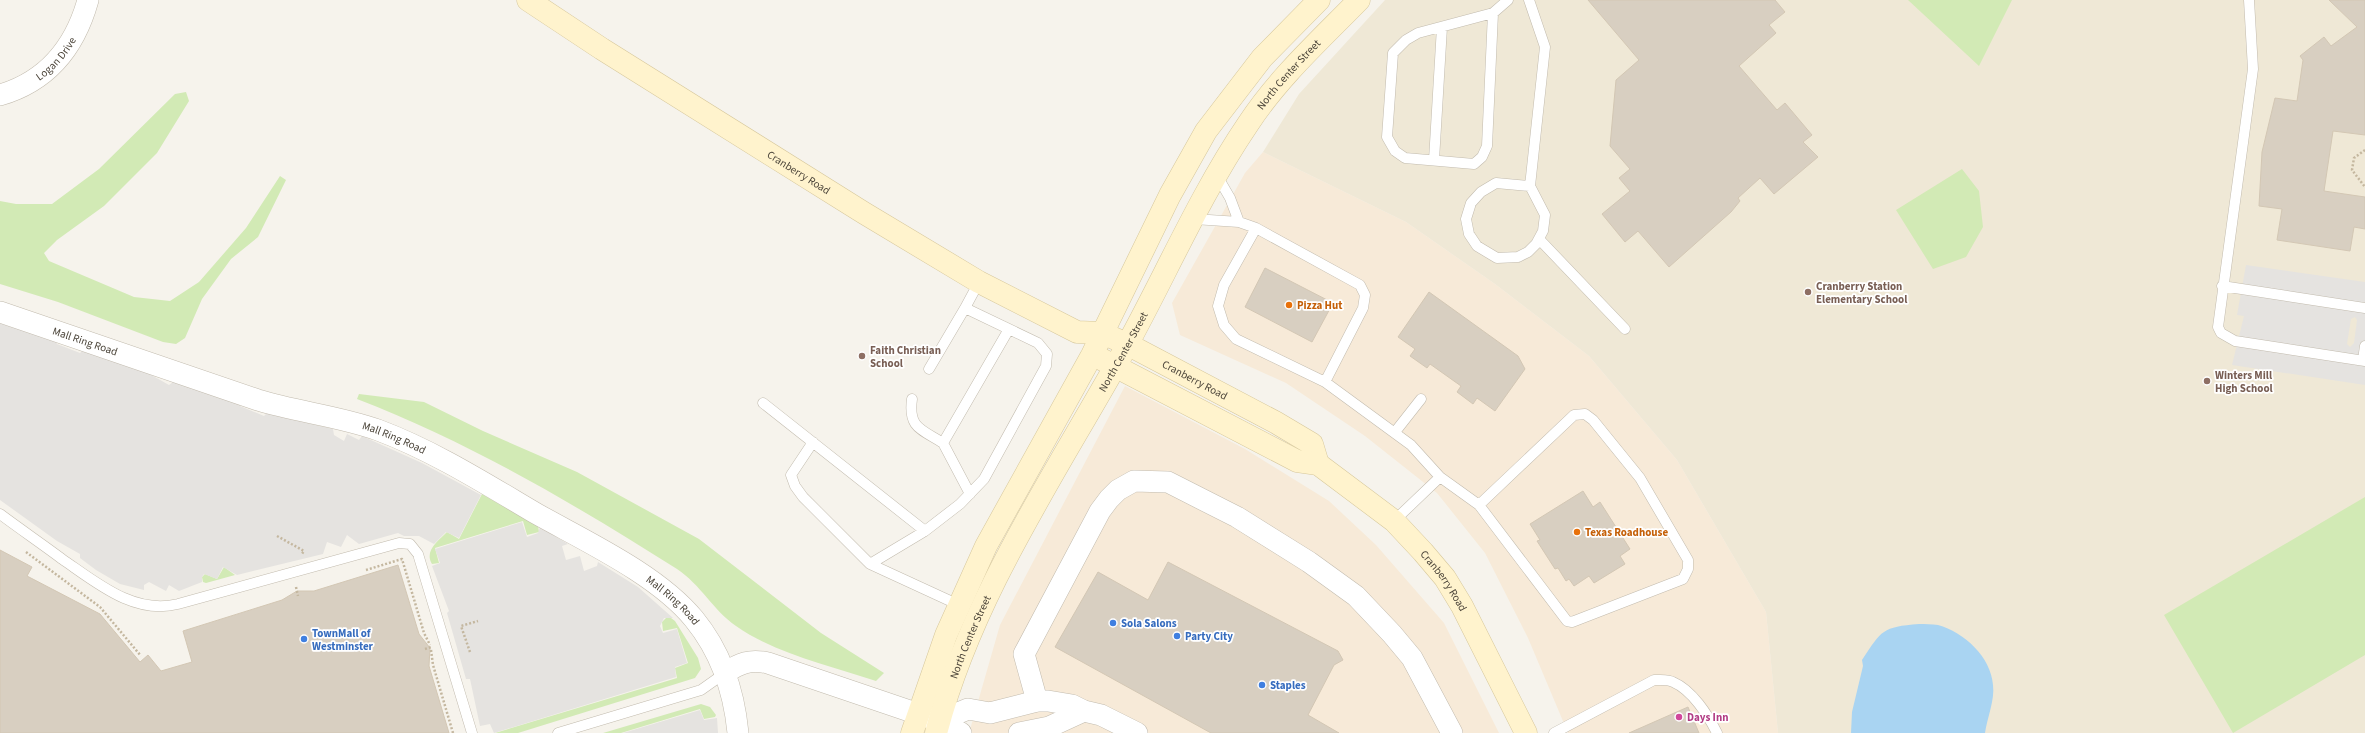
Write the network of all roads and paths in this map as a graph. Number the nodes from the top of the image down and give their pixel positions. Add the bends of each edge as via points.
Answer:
1 (88, 0) edge
2 (528, 0) edge
3 (1319, 0) edge
4 (1359, 0) edge
5 (1508, 0) edge
6 (1529, 0) edge
7 (2249, 0) edge
8 (1493, 12) junction
9 (1442, 27) junction
10 (0, 95) edge
11 (2365, 150) edge
12 (1434, 160) junction
13 (1216, 174) junction
14 (1530, 186) junction
15 (2365, 187) edge
16 (1194, 219) junction
17 (1239, 222) junction
18 (1256, 228) junction
19 (1539, 238) junction
20 (979, 282) junction
21 (2222, 286) junction
22 (965, 308) junction
23 (2365, 308) edge
24 (0, 312) edge
25 (1009, 329) junction
26 (1625, 329) dead end
27 (1077, 332) junction
28 (1102, 333) junction
29 (1127, 344) junction
30 (2365, 346) edge
31 (1092, 355) junction
32 (2364, 361) edge
33 (1115, 367) junction
34 (929, 369) dead end
35 (1325, 382) junction
36 (912, 399) dead end
37 (1421, 399) dead end
38 (763, 403) dead end
39 (1395, 432) junction
40 (813, 442) junction
41 (943, 443) junction
42 (1318, 464) junction
43 (1440, 477) junction
44 (970, 494) junction
45 (1479, 505) junction
46 (0, 514) edge
47 (1394, 520) junction
48 (925, 531) junction
49 (277, 536) dead end
50 (25, 551) dead end
51 (298, 560) dead end
52 (870, 564) junction
53 (366, 570) dead end
54 (296, 587) dead end
55 (298, 596) dead end
56 (959, 605) junction
57 (478, 621) dead end
58 (431, 647) junction
59 (425, 649) dead end
60 (470, 652) dead end
61 (141, 656) dead end
62 (725, 673) junction
63 (1037, 701) junction
64 (1084, 711) junction
65 (915, 724) edge
66 (937, 727) edge
67 (453, 733) edge
68 (472, 733) edge
69 (558, 733) edge
70 (738, 733) edge
71 (961, 733) edge
72 (1019, 733) edge
73 (1137, 733) edge
74 (1452, 733) edge
75 (1526, 733) edge
76 (1554, 733) edge
77 (1717, 733) edge

1 - 10 street, Logan Drive via 70,45 57,62 22,87
2 - 20 street, Cranberry Road via 864,213
3 - 28 street, North Center Street via 1262,58 1206,131 1170,195
4 - 13 street, North Center Street via 1292,68 1249,122
5 - 8 lane
6 - 14 lane via 1545,46
7 - 21 lane via 2253,69
8 - 9 lane
8 - 12 lane via 1487,146 1482,157 1474,164
9 - 12 lane
9 - 12 lane via 1418,33 1406,40 1393,53 1387,136 1395,151 1405,158
11 - 15 path via 2354,158 2352,170
13 - 16 street, North Center Street
13 - 17 lane via 1230,198
14 - 19 lane via 1545,215 1543,231
14 - 19 lane via 1496,184 1481,192 1471,203 1466,219 1469,234 1477,246 1497,258 1518,257 1528,252
16 - 17 lane
16 - 29 street, North Center Street
17 - 18 lane
18 - 35 lane via 1224,285 1218,306 1224,325 1236,339
18 - 35 lane via 1360,285 1365,295 1363,308
19 - 26 lane
20 - 22 lane
20 - 27 street, Cranberry Road
21 - 23 lane
21 - 32 lane via 2218,327 2227,338
22 - 25 lane
22 - 34 lane
24 - 62 street, Mall Ring Road via 264,402 329,416 377,430 421,449 572,533 655,584 679,602 694,618 717,654
25 - 41 lane
25 - 44 lane via 1038,343 1047,354 1046,366 984,479
27 - 28 street, Cranberry Road
27 - 31 street, Cranberry Road
28 - 29 street, Cranberry Road
28 - 31 street, North Center Street
29 - 33 street, North Center Street
29 - 42 street, Cranberry Road via 1312,444
30 - 32 lane
31 - 33 street, Cranberry Road
31 - 56 street, North Center Street via 986,546
33 - 42 street, Cranberry Road via 1297,461
33 - 66 street, North Center Street via 1013,544 970,637
35 - 39 lane
36 - 41 lane via 910,414 916,425
37 - 39 lane
38 - 40 lane
39 - 43 lane via 1411,445
40 - 48 lane
40 - 52 lane via 791,474 795,486
41 - 44 lane
42 - 47 street, Cranberry Road
43 - 45 lane
43 - 47 lane
44 - 48 lane
45 - 45 lane via 1567,621 1572,622 1683,579 1688,569 1688,560 1640,478 1593,420 1585,414 1574,415
46 - 68 lane via 113,594 157,606 171,605 399,543 410,544 418,554
47 - 75 street, Cranberry Road via 1445,578 1462,606
48 - 52 lane
49 - 51 path via 304,551
50 - 61 path via 100,607
52 - 56 lane
53 - 58 path via 402,559 424,633
54 - 55 path
56 - 65 street, North Center Street
57 - 60 path via 461,626
58 - 59 path
58 - 67 path via 433,665
62 - 65 street via 745,662 756,660 768,663
62 - 69 lane via 701,690
62 - 70 street, Mall Ring Road
63 - 64 street via 1059,702
63 - 66 street via 990,713 968,709
63 - 74 street via 1024,654 1100,511 1118,490 1134,481 1168,482 1237,517 1309,562 1356,596 1412,658
64 - 72 street via 1049,727
64 - 73 street via 1101,715
65 - 66 street
66 - 71 street
76 - 77 lane via 1654,680 1672,681 1684,689 1710,718

